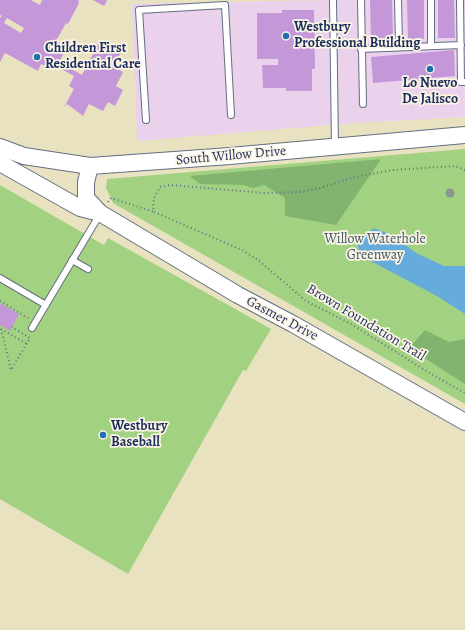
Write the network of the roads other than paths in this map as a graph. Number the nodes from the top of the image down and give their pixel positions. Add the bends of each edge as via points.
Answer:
1 (333, 0) edge
2 (361, 0) edge
3 (398, 0) edge
4 (431, 0) edge
5 (460, 0) edge
6 (461, 45) junction
7 (431, 46) junction
8 (398, 47) junction
9 (361, 49) junction
10 (465, 82) edge
11 (363, 104) dead end
12 (232, 115) dead end
13 (146, 120) dead end
14 (465, 136) edge
15 (0, 147) edge
16 (335, 147) junction
17 (0, 162) edge
18 (90, 166) junction
19 (100, 213) junction
20 (72, 260) junction
21 (88, 269) dead end
22 (0, 278) edge
23 (46, 305) junction
24 (34, 325) road end
25 (465, 422) edge

1 - 16 lane
2 - 9 lane
3 - 8 lane
4 - 7 lane
5 - 6 lane
6 - 7 lane
6 - 10 lane via 461,82
7 - 8 lane
8 - 9 lane
9 - 11 lane
12 - 13 lane via 225,5 139,10
14 - 16 street, South Willow Drive
15 - 18 street, South Willow Drive via 24,156
16 - 18 street, South Willow Drive
17 - 19 street, Gasmer Drive via 80,208
18 - 19 street, Gasmer Drive via 86,198
19 - 20 lane
19 - 25 street, Gasmer Drive via 238,295
20 - 21 lane
20 - 23 lane
22 - 23 lane
23 - 24 lane

